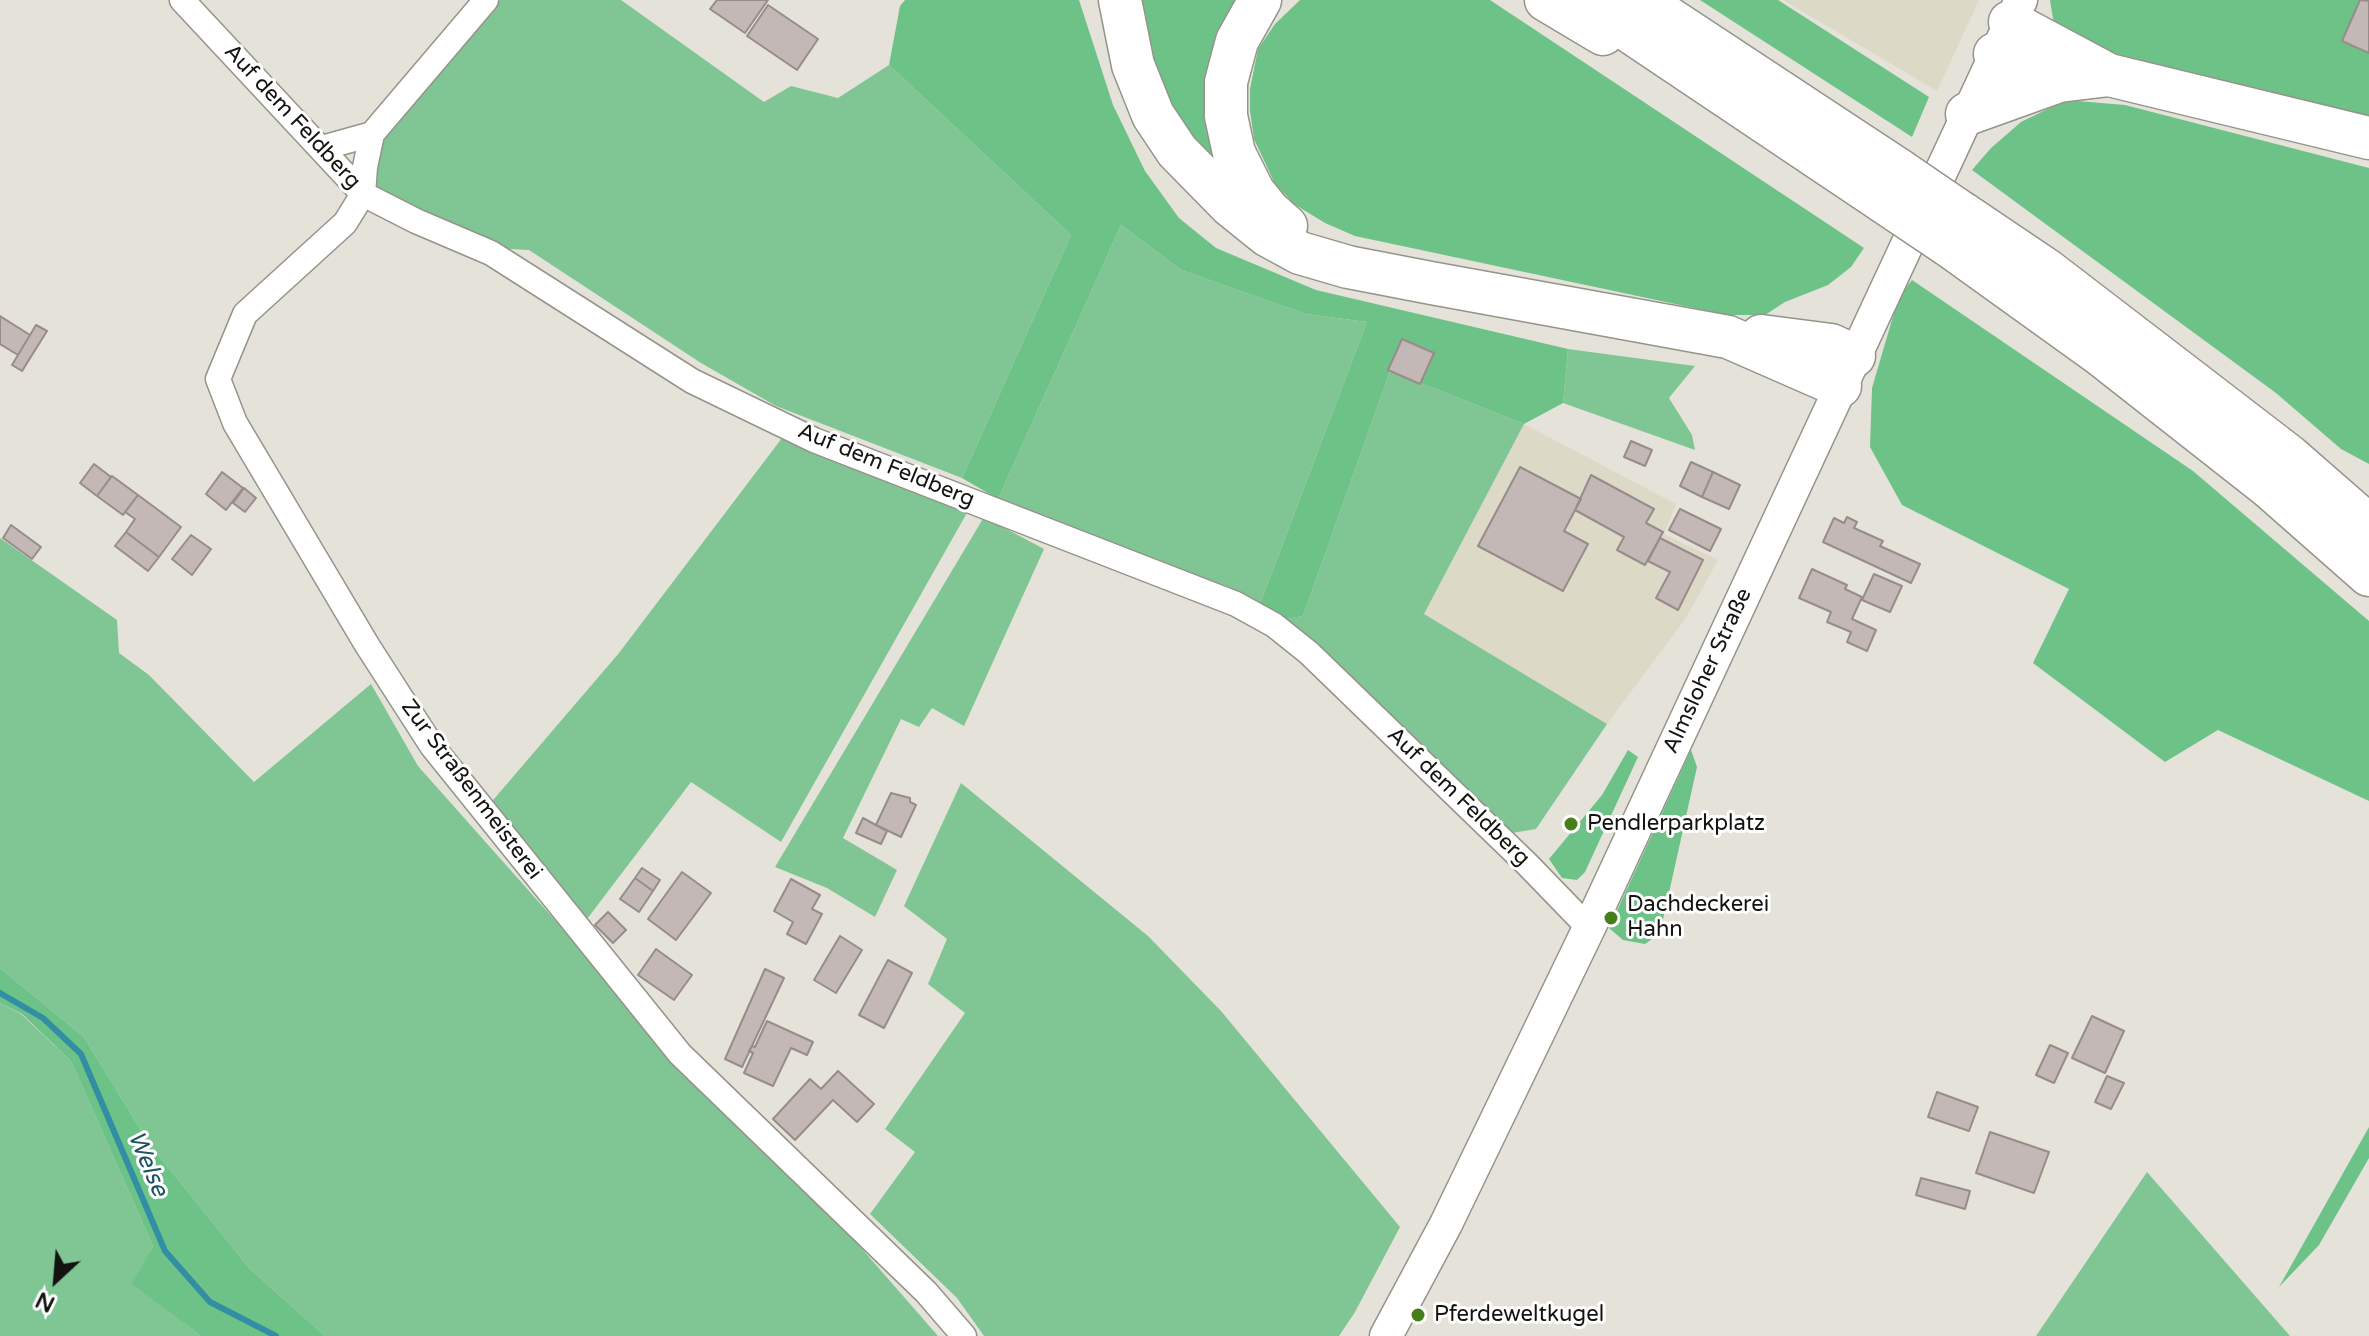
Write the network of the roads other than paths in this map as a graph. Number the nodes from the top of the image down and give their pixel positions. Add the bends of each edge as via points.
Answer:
1 (182, 0) edge
2 (486, 0) edge
3 (1120, 0) edge
4 (1260, 0) edge
5 (1546, 0) edge
6 (1583, 0) edge
7 (1643, 20) edge
8 (2009, 25) edge
9 (2109, 75) junction
10 (2059, 81) junction
11 (1967, 114) junction
12 (372, 134) junction
13 (2369, 138) edge
14 (322, 148) junction
15 (363, 194) junction
16 (1955, 229) junction
17 (1348, 267) junction
18 (1847, 371) junction
19 (2194, 383) junction
20 (2369, 483) edge
21 (2369, 526) edge
22 (2369, 575) edge
23 (1589, 928) junction
24 (964, 1336) edge
25 (1386, 1336) edge

1 - 14 street, Auf dem Feldberg
2 - 12 street, Zur Straßenmeisterei
3 - 17 highway via 1133,65 1153,115 1177,151 1205,183 1267,235 1300,253
4 - 17 highway via 1237,41 1226,82 1234,153 1269,211
5 - 7 highway via 1599,34
6 - 7 highway
7 - 16 highway, bridge
8 - 9 highway
8 - 10 highway
8 - 11 street, Almsloher Straße
9 - 10 highway
9 - 13 highway
10 - 11 highway
11 - 18 street, Almsloher Straße
12 - 14 street
12 - 15 street, Zur Straßenmeisterei
14 - 15 street, Auf dem Feldberg
15 - 23 street, Auf dem Feldberg via 491,253 692,381 814,440 1236,604 1274,625 1309,653
15 - 24 street, Zur Straßenmeisterei via 345,223 245,314 218,379 235,423 432,746 680,1054 926,1292
16 - 19 highway via 2048,271
16 - 22 highway
17 - 18 highway via 1728,337
18 - 23 street, Almsloher Straße
19 - 20 highway via 2238,393 2316,454
19 - 21 highway
23 - 25 street, Almsloher Straße

